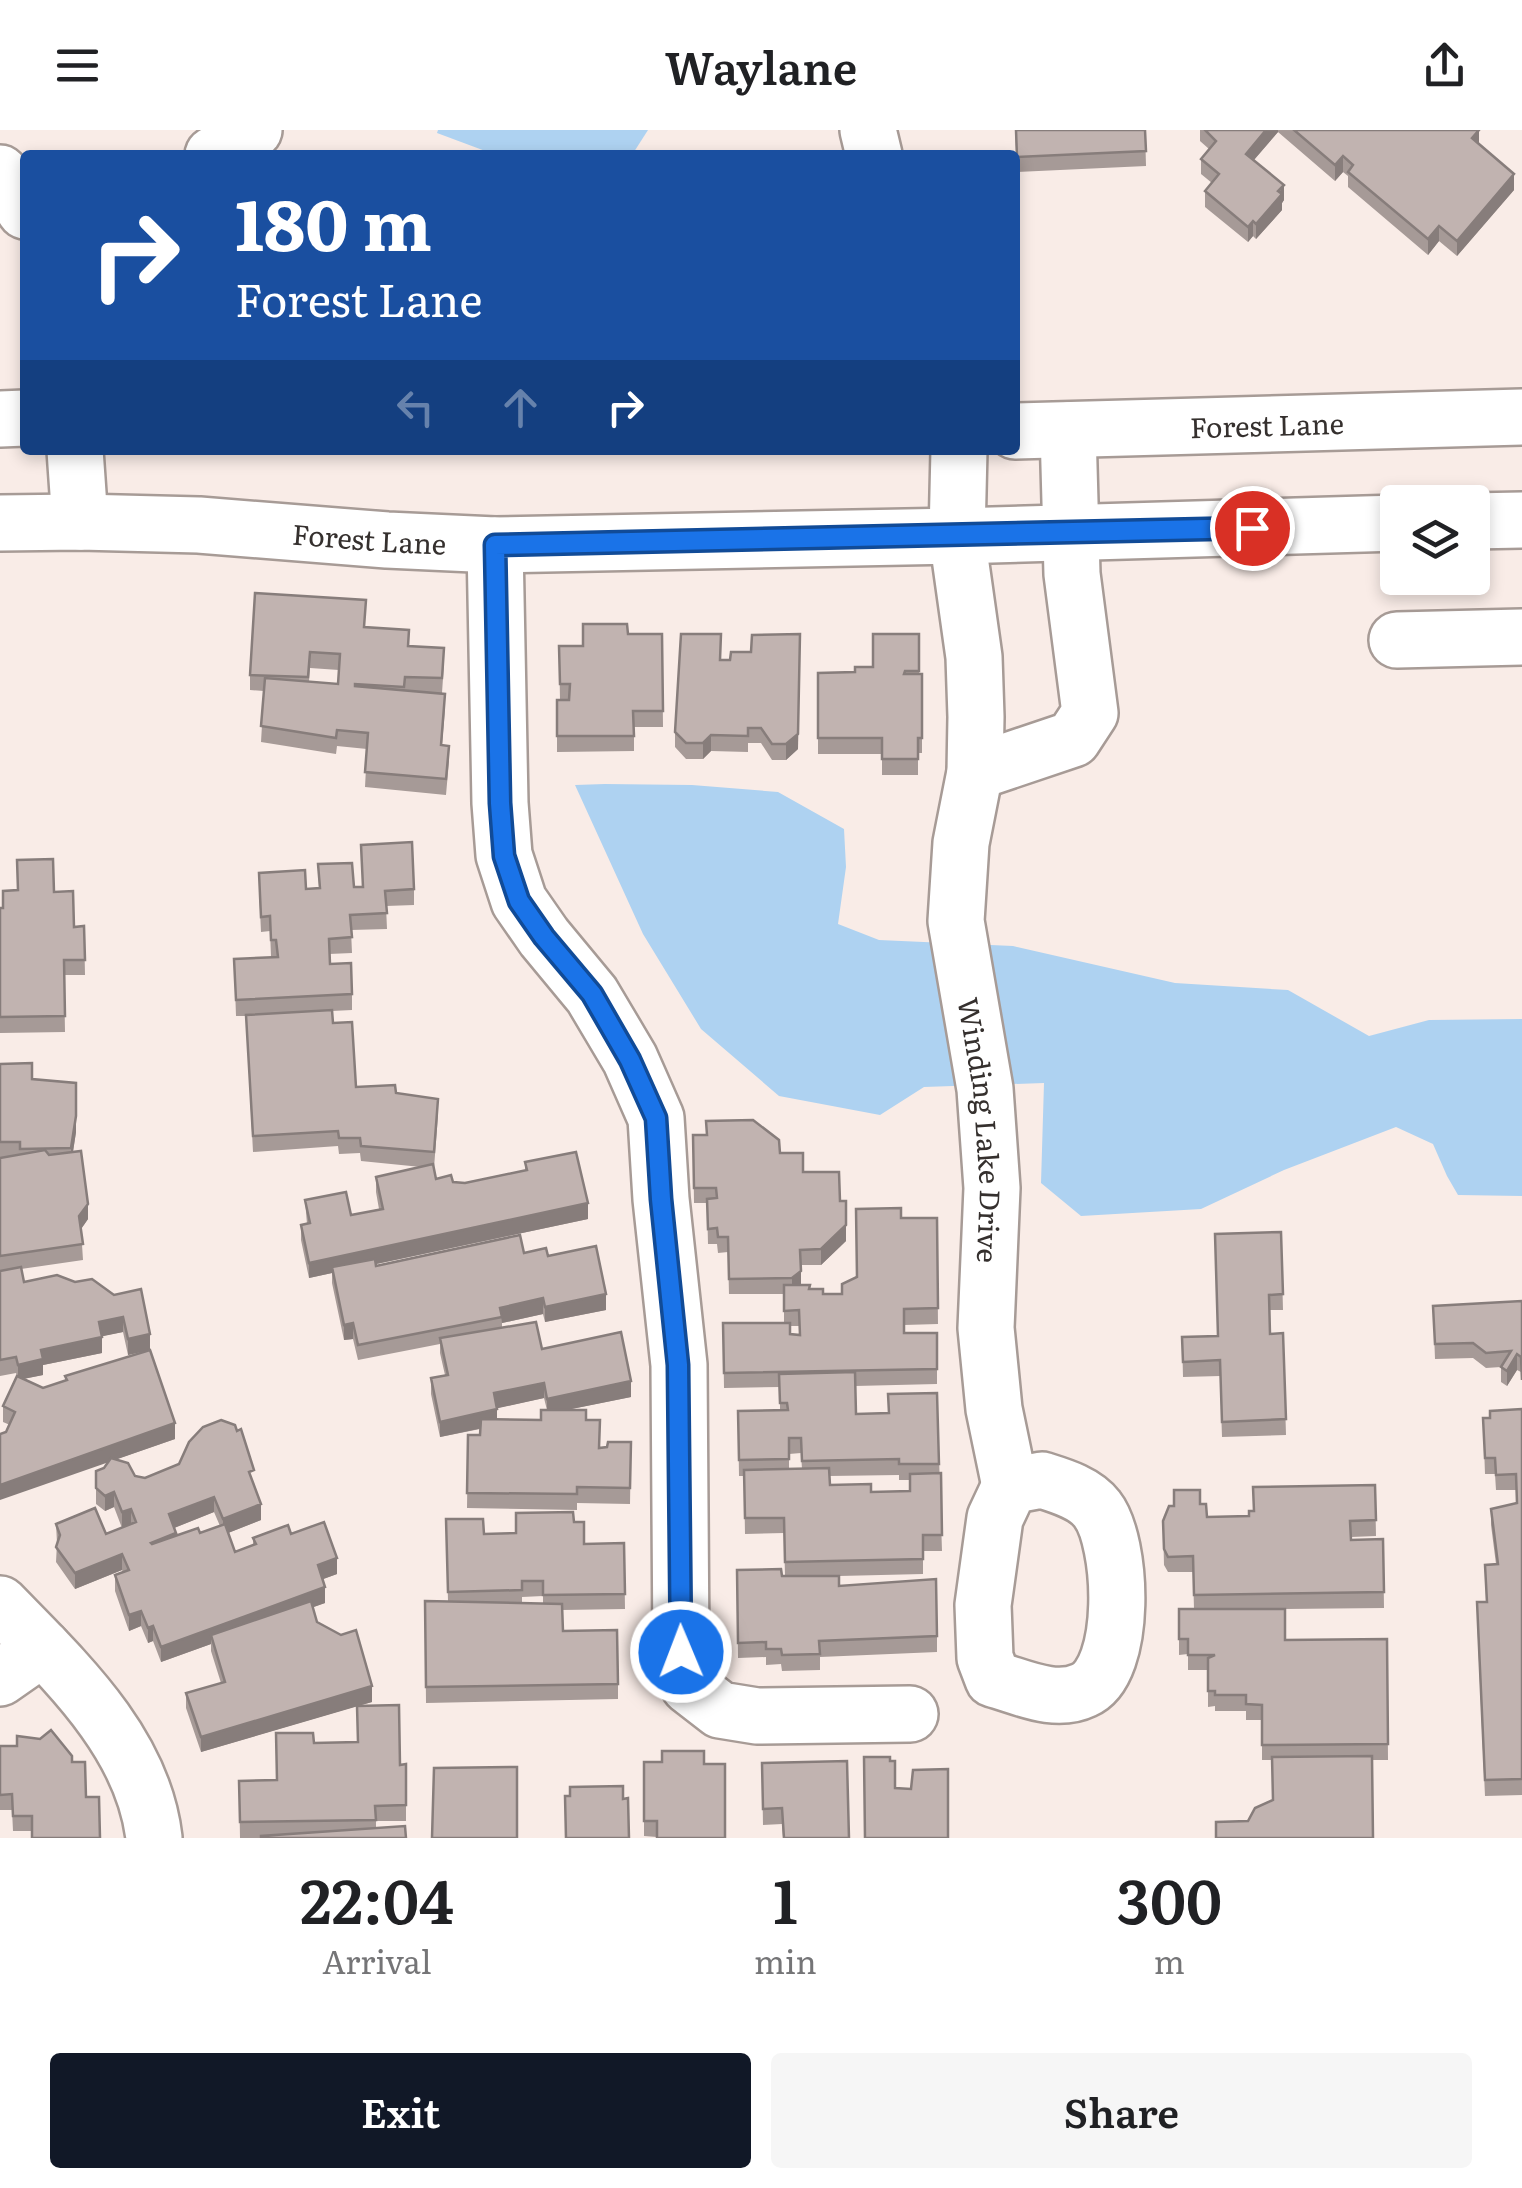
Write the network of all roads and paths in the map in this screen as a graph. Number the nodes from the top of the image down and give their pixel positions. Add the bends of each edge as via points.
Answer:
1 (254, 130) edge
2 (220, 150) edge
3 (0, 173) edge
4 (20, 203) edge
5 (1522, 417) edge
6 (1068, 430) junction
7 (1020, 431) edge
8 (75, 455) edge
9 (959, 455) edge
10 (1522, 520) edge
11 (1490, 521) edge
12 (80, 522) junction
13 (0, 523) edge
14 (1380, 524) edge
15 (1069, 533) junction
16 (957, 536) junction
17 (495, 545) junction
18 (1522, 637) edge
19 (1397, 640) dead end
20 (975, 772) junction
21 (1010, 1486) dead end
22 (0, 1604) edge
23 (21, 1663) edge
24 (910, 1714) dead end
25 (154, 1838) edge

1 - 2 street
3 - 4 street
5 - 6 street, Forest Lane
6 - 7 street, Forest Lane
6 - 15 street
8 - 12 street
9 - 16 street, Winding Lake Drive
10 - 11 street
12 - 13 street, Forest Lane
12 - 17 street, Forest Lane
14 - 15 street, Forest Lane
15 - 16 street, Forest Lane
15 - 20 street via 1090,713 1073,740
16 - 17 street, Forest Lane
16 - 20 street, Winding Lake Drive via 974,657
17 - 24 street via 504,856 519,901 592,994 656,1118 678,1365 681,1652 688,1686 720,1710 757,1716
18 - 19 street
20 - 21 street, Winding Lake Drive via 956,921 985,1089 992,1188 986,1328
22 - 23 street
23 - 25 street via 68,1673 123,1746

